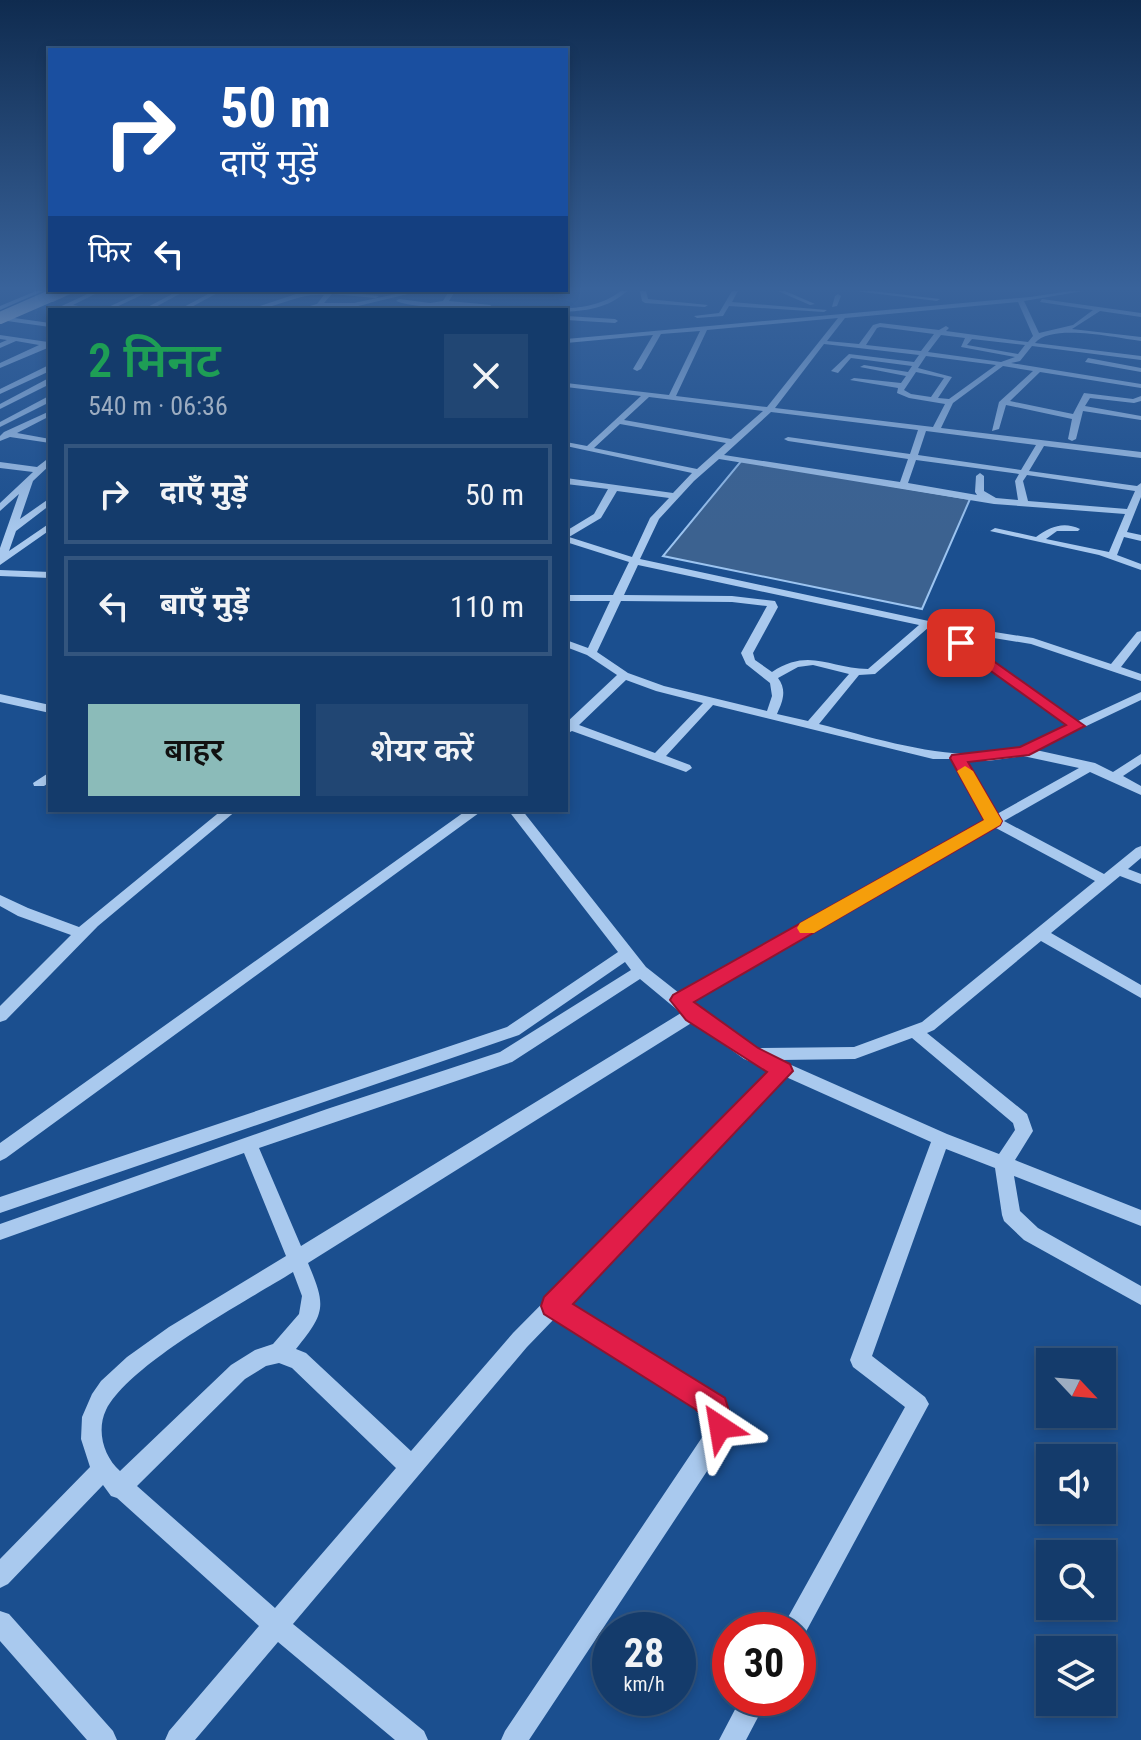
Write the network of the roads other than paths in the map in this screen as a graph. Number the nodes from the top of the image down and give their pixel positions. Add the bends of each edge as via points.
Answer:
1 (37, 372) edge
2 (682, 372) edge
3 (798, 372) edge
4 (912, 372) edge
5 (925, 372) edge
6 (991, 372) edge
7 (1036, 372) edge
8 (1052, 372) edge
9 (1128, 372) edge
10 (854, 380) dead end
11 (48, 382) edge
12 (568, 383) edge
13 (1123, 383) junction
14 (568, 384) edge
15 (903, 386) junction
16 (1141, 386) edge
17 (579, 387) junction
18 (0, 392) edge
19 (568, 395) edge
20 (647, 395) junction
21 (674, 396) junction
22 (1141, 398) edge
23 (0, 399) edge
24 (934, 399) junction
25 (11, 401) junction
26 (47, 402) edge
27 (950, 402) junction
28 (1003, 402) junction
29 (0, 407) edge
30 (771, 407) junction
31 (1081, 408) junction
32 (48, 414) edge
33 (1076, 417) junction
34 (1141, 418) edge
35 (620, 422) junction
36 (0, 425) edge
37 (937, 427) junction
38 (923, 429) junction
39 (995, 429) junction
40 (3, 435) edge
41 (788, 439) dead end
42 (1072, 439) junction
43 (45, 440) edge
44 (732, 442) junction
45 (1041, 443) junction
46 (568, 444) edge
47 (1141, 448) edge
48 (588, 449) junction
49 (1141, 455) edge
50 (717, 456) junction
51 (913, 456) junction
52 (48, 462) edge
53 (0, 465) edge
54 (39, 470) junction
55 (698, 472) junction
56 (1024, 472) junction
57 (980, 476) dead end
58 (29, 480) junction
59 (568, 481) edge
60 (903, 485) junction
61 (614, 487) junction
62 (1140, 488) edge
63 (676, 496) junction
64 (987, 499) junction
65 (48, 502) edge
66 (1024, 505) junction
67 (0, 508) edge
68 (1130, 512) junction
69 (48, 528) edge
70 (12, 529) junction
71 (1075, 529) dead end
72 (995, 531) dead end
73 (1122, 534) junction
74 (568, 536) edge
75 (568, 538) edge
76 (1141, 538) edge
77 (1037, 540) junction
78 (1112, 556) junction
79 (635, 561) junction
80 (1141, 567) edge
81 (1, 570) edge
82 (48, 575) edge
83 (568, 598) edge
84 (617, 600) junction
85 (932, 625) junction
86 (1141, 634) edge
87 (568, 644) edge
88 (591, 653) junction
89 (1114, 668) junction
90 (856, 672) junction
91 (624, 675) junction
92 (773, 677) junction
93 (1141, 678) edge
94 (1141, 696) edge
95 (0, 698) edge
96 (711, 701) junction
97 (48, 709) edge
98 (771, 715) junction
99 (812, 724) junction
100 (1077, 726) junction
101 (568, 728) edge
102 (1023, 752) junction
103 (657, 758) junction
104 (958, 758) junction
105 (1141, 758) edge
106 (1091, 766) junction
107 (686, 768) dead end
108 (1115, 776) junction
109 (1141, 791) edge
110 (228, 812) edge
111 (473, 812) edge
112 (517, 812) edge
113 (994, 821) junction
114 (1141, 851) edge
115 (1118, 870) junction
116 (1141, 879) edge
117 (1105, 881) junction
118 (0, 900) edge
119 (81, 933) junction
120 (1040, 934) junction
121 (627, 953) junction
122 (641, 971) junction
123 (1141, 992) edge
124 (4, 1007) edge
125 (687, 1007) junction
126 (914, 1031) junction
127 (750, 1054) junction
128 (782, 1071) junction
129 (941, 1139) junction
130 (249, 1144) junction
131 (0, 1153) edge
132 (1003, 1164) junction
133 (0, 1205) edge
134 (1141, 1218) edge
135 (0, 1232) edge
136 (298, 1258) junction
137 (1141, 1296) edge
138 (553, 1306) junction
139 (279, 1353) junction
140 (411, 1467) junction
141 (102, 1470) junction
142 (119, 1488) junction
143 (0, 1576) edge
144 (803, 1612) edge
145 (0, 1623) edge
146 (276, 1625) junction
147 (745, 1716) edge
148 (104, 1740) edge
149 (178, 1740) edge
150 (415, 1740) edge
151 (514, 1740) edge
152 (732, 1740) edge

1 - 18 street
2 - 21 street
3 - 30 street
4 - 15 street
5 - 24 street via 948,377
6 - 27 street
7 - 28 street
8 - 13 street
9 - 13 street
10 - 15 street
11 - 25 street
12 - 21 street
13 - 16 street
14 - 17 street
15 - 24 street via 902,394
17 - 19 street
17 - 20 street
20 - 21 street
20 - 35 street
21 - 30 street
22 - 31 street via 1089,395
23 - 25 street
24 - 27 street
25 - 29 street
26 - 36 street
27 - 37 street
28 - 33 street
28 - 39 street
30 - 37 street
30 - 38 street
30 - 44 street
31 - 33 street
31 - 34 street
32 - 40 street
33 - 42 street
35 - 44 street
35 - 48 street
37 - 38 street
37 - 39 street
37 - 45 street
38 - 51 street
39 - 42 street
40 - 43 street
41 - 51 street
42 - 47 street
44 - 50 street
45 - 49 street
45 - 56 street
46 - 48 street
48 - 55 street
50 - 55 street
50 - 60 street
51 - 56 street
51 - 60 street
52 - 54 street
53 - 54 street
54 - 58 street
55 - 63 street
56 - 62 street
56 - 66 street via 1018,486
57 - 64 street via 979,492
58 - 67 street
58 - 70 street
59 - 61 street
60 - 64 street
61 - 63 street
61 - 74 street via 598,516
62 - 68 street
63 - 79 street via 655,518
64 - 66 street
65 - 70 street
66 - 68 street
68 - 73 street
69 - 81 street
70 - 81 street
71 - 77 street via 1055,528
72 - 77 street
73 - 76 street
73 - 78 street
75 - 79 street
77 - 78 street
78 - 80 street
79 - 84 street
79 - 85 street
81 - 82 street
83 - 84 street
84 - 88 street
84 - 92 street via 771,603 747,658
85 - 89 street via 1033,641
85 - 90 street via 871,672
85 - 100 street
86 - 89 street
87 - 88 street
88 - 91 street
89 - 93 street
90 - 92 street via 798,661
90 - 99 street
91 - 96 street
91 - 101 street
92 - 98 street via 779,694
94 - 100 street
95 - 97 street
96 - 98 street
96 - 103 street
98 - 99 street
99 - 104 street
100 - 102 street
101 - 103 street
102 - 104 street
102 - 106 street
103 - 107 street
104 - 113 street
105 - 108 street
106 - 108 street
106 - 113 street
108 - 109 street
110 - 119 street
111 - 131 street
112 - 121 street
113 - 117 street
113 - 125 street
114 - 115 street
115 - 116 street
115 - 117 street
117 - 120 street
118 - 119 street
119 - 124 street
120 - 123 street
120 - 126 street via 928,1026
121 - 122 street
121 - 133 street via 513,1031
122 - 125 street
122 - 130 street via 506,1057
125 - 127 street
125 - 136 street
126 - 127 street via 855,1053
126 - 132 street via 1021,1119 1024,1131
127 - 128 street
128 - 129 street
128 - 138 street
129 - 132 street
129 - 144 street via 860,1360 918,1404
130 - 135 street
130 - 136 street
132 - 134 street
132 - 137 street via 1007,1204 1018,1224
136 - 139 street via 312,1308
136 - 141 street via 176,1334 106,1391 93,1413 92,1443
138 - 140 street
138 - 151 street via 705,1399 716,1408 720,1427
139 - 140 street via 299,1360
139 - 142 street via 238,1372
140 - 146 street
141 - 142 street
141 - 143 street
142 - 146 street
145 - 148 street
146 - 149 street
146 - 150 street
147 - 152 street

